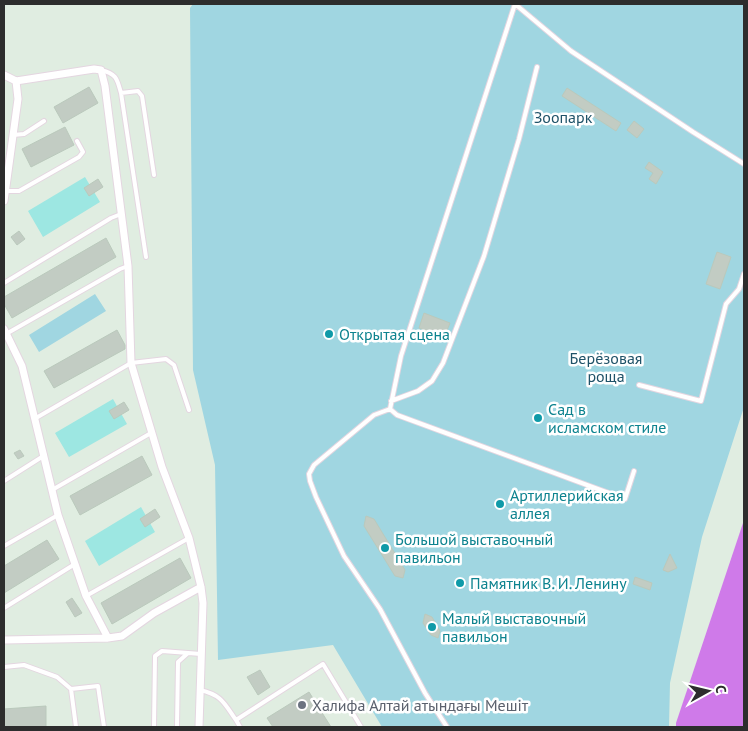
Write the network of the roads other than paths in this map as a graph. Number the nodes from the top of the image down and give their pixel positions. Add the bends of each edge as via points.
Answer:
1 (515, 4) edge
2 (537, 67) dead end
3 (101, 70) junction
4 (4, 74) edge
5 (16, 82) junction
6 (121, 93) junction
7 (44, 121) dead end
8 (13, 135) junction
9 (77, 141) dead end
10 (744, 164) edge
11 (154, 175) dead end
12 (5, 191) junction
13 (4, 201) edge
14 (122, 214) junction
15 (146, 257) dead end
16 (128, 266) junction
17 (744, 274) edge
18 (4, 283) edge
19 (5, 332) edge
20 (131, 363) junction
21 (640, 384) dead end
22 (391, 401) junction
23 (390, 409) junction
24 (189, 410) dead end
25 (36, 418) junction
26 (151, 433) junction
27 (44, 455) junction
28 (634, 471) dead end
29 (4, 481) edge
30 (52, 490) junction
31 (58, 515) junction
32 (189, 538) junction
33 (4, 546) edge
34 (75, 564) junction
35 (201, 587) junction
36 (86, 596) junction
37 (4, 608) edge
38 (108, 638) junction
39 (4, 640) edge
40 (188, 653) junction
41 (201, 654) junction
42 (4, 667) edge
43 (70, 689) junction
44 (200, 690) junction
45 (236, 720) junction
46 (76, 727) edge
47 (104, 727) edge
48 (154, 727) edge
49 (176, 727) edge
50 (199, 727) edge
51 (240, 727) edge
52 (361, 727) edge
53 (447, 727) edge

1 - 10 lane via 571,51
1 - 22 lane via 401,356
2 - 22 lane via 484,256 443,363 432,381 418,391
3 - 5 street
3 - 6 lane via 117,79
3 - 14 street
4 - 5 street
5 - 8 street via 18,99
6 - 11 lane via 138,91 142,96
6 - 15 lane
7 - 8 lane via 24,134
8 - 12 street
9 - 12 lane via 83,152 79,156 19,191
12 - 13 street
14 - 16 street
14 - 18 lane
16 - 19 lane
16 - 20 street
17 - 21 lane via 739,289 726,304 701,400
19 - 25 street via 22,366
20 - 24 lane via 166,359 174,365
20 - 25 lane
20 - 26 street
22 - 23 lane
23 - 28 lane via 397,415 625,499
23 - 53 lane via 374,416 314,464 309,474 310,481 344,556 380,609
25 - 27 street
26 - 30 lane
26 - 32 street
27 - 29 lane
27 - 30 street
30 - 31 street
31 - 33 lane
31 - 34 street
32 - 35 street
32 - 36 lane
34 - 36 street
34 - 37 lane
35 - 38 street via 154,613 122,636
35 - 41 street
36 - 38 street
38 - 39 street
40 - 41 lane
40 - 48 lane via 162,650 156,656
40 - 49 lane via 178,662
41 - 44 street
42 - 43 lane via 24,665 56,677
43 - 46 lane
43 - 47 lane via 98,686
44 - 45 lane via 222,699
44 - 50 street
45 - 51 lane
45 - 52 lane via 322,664

